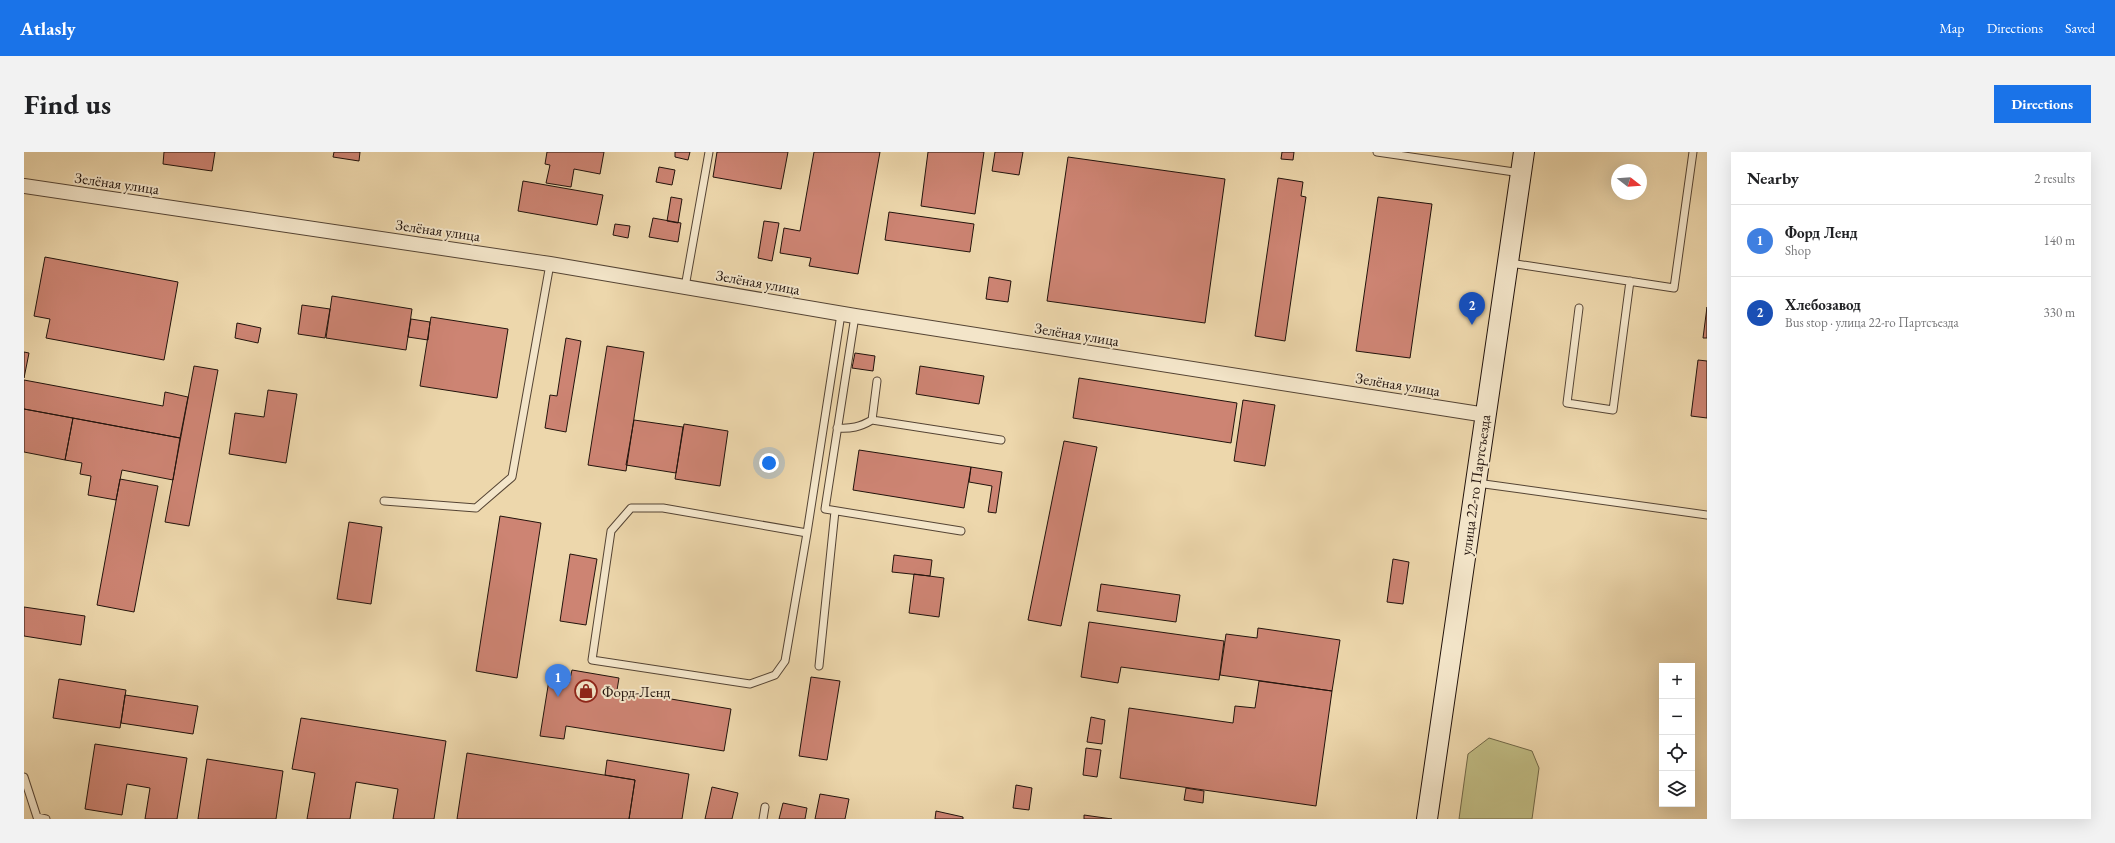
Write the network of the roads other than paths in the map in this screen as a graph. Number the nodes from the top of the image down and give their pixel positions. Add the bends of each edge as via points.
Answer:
1 (709, 152) edge
2 (1377, 152) edge
3 (1524, 152) edge
4 (1693, 152) edge
5 (1521, 173) junction
6 (24, 186) edge
7 (1508, 263) junction
8 (550, 264) junction
9 (1630, 281) junction
10 (685, 287) junction
11 (1579, 308) dead end
12 (848, 315) junction
13 (877, 381) dead end
14 (1486, 415) junction
15 (872, 420) junction
16 (837, 428) junction
17 (1001, 440) dead end
18 (1475, 483) junction
19 (384, 501) dead end
20 (836, 511) junction
21 (1707, 515) edge
22 (961, 531) dead end
23 (807, 533) junction
24 (819, 666) dead end
25 (24, 777) edge
26 (765, 807) dead end
27 (46, 819) edge
28 (763, 819) edge
29 (1427, 819) edge

1 - 10 lane
2 - 5 lane
3 - 5 main road, улица 22-го Партсъезда
4 - 9 lane via 1674,288
5 - 7 main road, улица 22-го Партсъезда
6 - 8 street, Зелёная улица
7 - 9 lane
7 - 14 main road, улица 22-го Партсъезда
8 - 10 street, Зелёная улица
8 - 19 lane via 512,477 476,508
9 - 11 lane via 1613,410 1567,403
10 - 12 street, Зелёная улица
12 - 14 street, Зелёная улица
12 - 16 lane
12 - 23 lane
13 - 15 lane
14 - 18 main road, улица 22-го Партсъезда
15 - 16 lane via 851,429
15 - 17 lane
16 - 20 lane via 825,509
18 - 21 lane
18 - 29 main road, улица 22-го Партсъезда
20 - 22 lane
20 - 24 lane
23 - 23 lane via 663,508 631,508 611,531 592,660 750,684 775,675 785,661
25 - 27 lane via 37,817
26 - 28 lane

